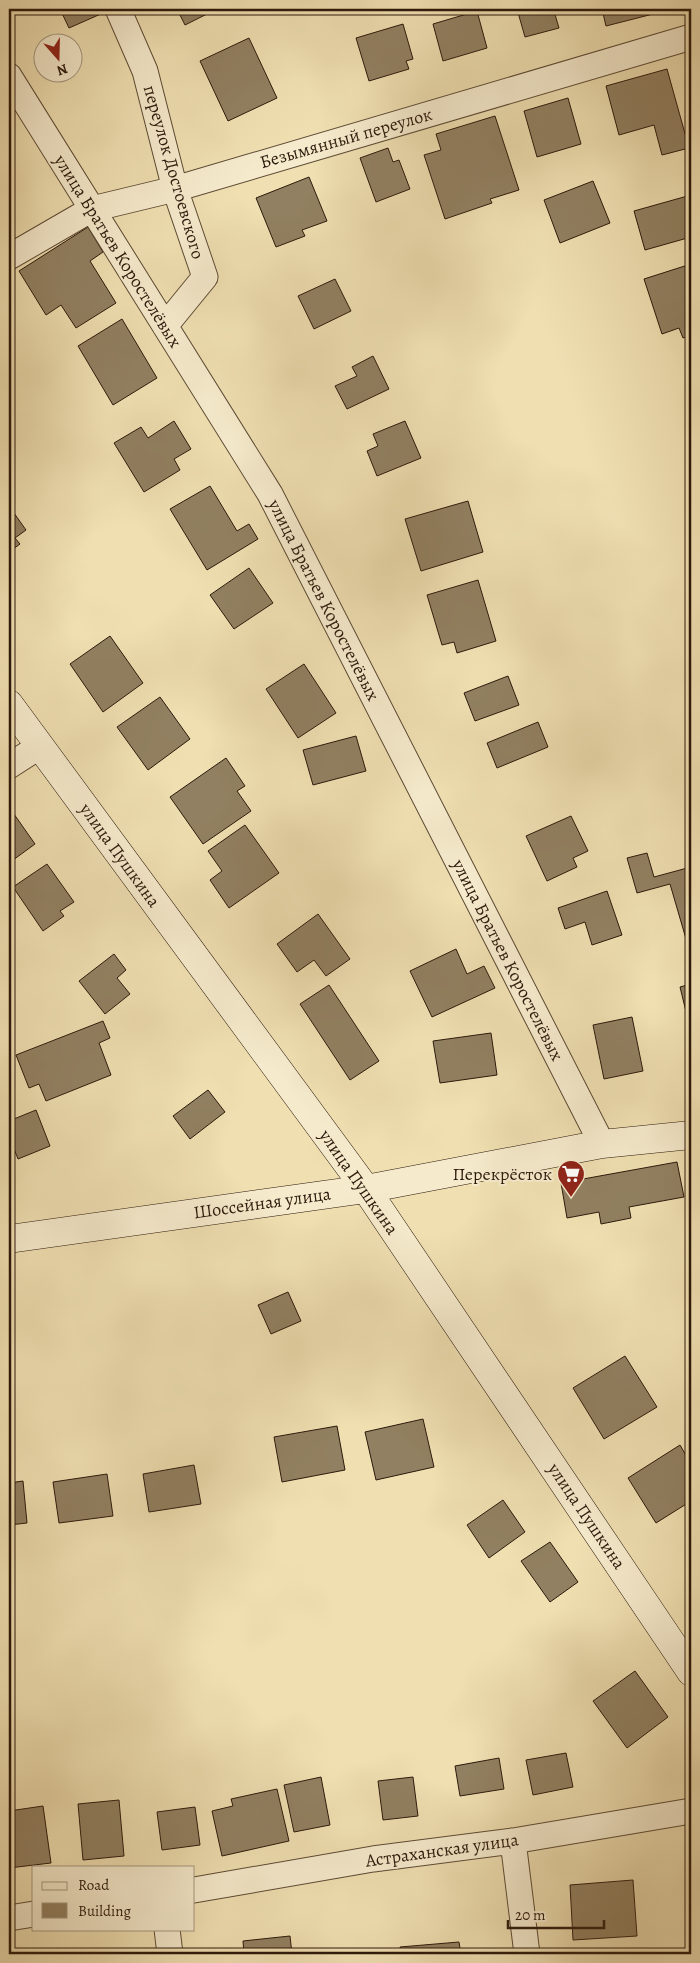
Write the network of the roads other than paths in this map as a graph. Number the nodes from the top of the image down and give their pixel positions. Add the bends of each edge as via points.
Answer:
1 (118, 9) edge
2 (691, 37) edge
3 (9, 76) edge
4 (175, 189) junction
5 (92, 208) junction
6 (9, 257) edge
7 (165, 326) junction
8 (9, 704) edge
9 (40, 746) junction
10 (9, 766) edge
11 (691, 1134) edge
12 (602, 1144) junction
13 (366, 1188) junction
14 (9, 1239) edge
15 (691, 1672) edge
16 (691, 1811) edge
17 (513, 1841) junction
18 (195, 1890) edge
19 (32, 1914) edge
20 (9, 1918) edge
21 (167, 1930) edge
22 (170, 1954) edge
23 (527, 1954) edge

1 - 4 street, переулок Достоевского via 145,71
2 - 4 street, Безымянный переулок
3 - 5 street, улица Братьев Коростелёвых
4 - 5 street, Безымянный переулок
4 - 7 street, переулок Достоевского via 205,277
5 - 6 street, Безымянный переулок
5 - 7 street, улица Братьев Коростелёвых
7 - 12 street, улица Братьев Коростелёвых via 270,494
8 - 9 main road, улица Пушкина
9 - 10 street
9 - 13 main road, улица Пушкина
11 - 12 main road, Шоссейная улица
12 - 13 main road, Шоссейная улица
13 - 14 main road, Шоссейная улица
13 - 15 main road, улица Пушкина
16 - 17 street, Астраханская улица
17 - 18 street, Астраханская улица via 373,1859
17 - 23 street
19 - 20 street
21 - 22 street

